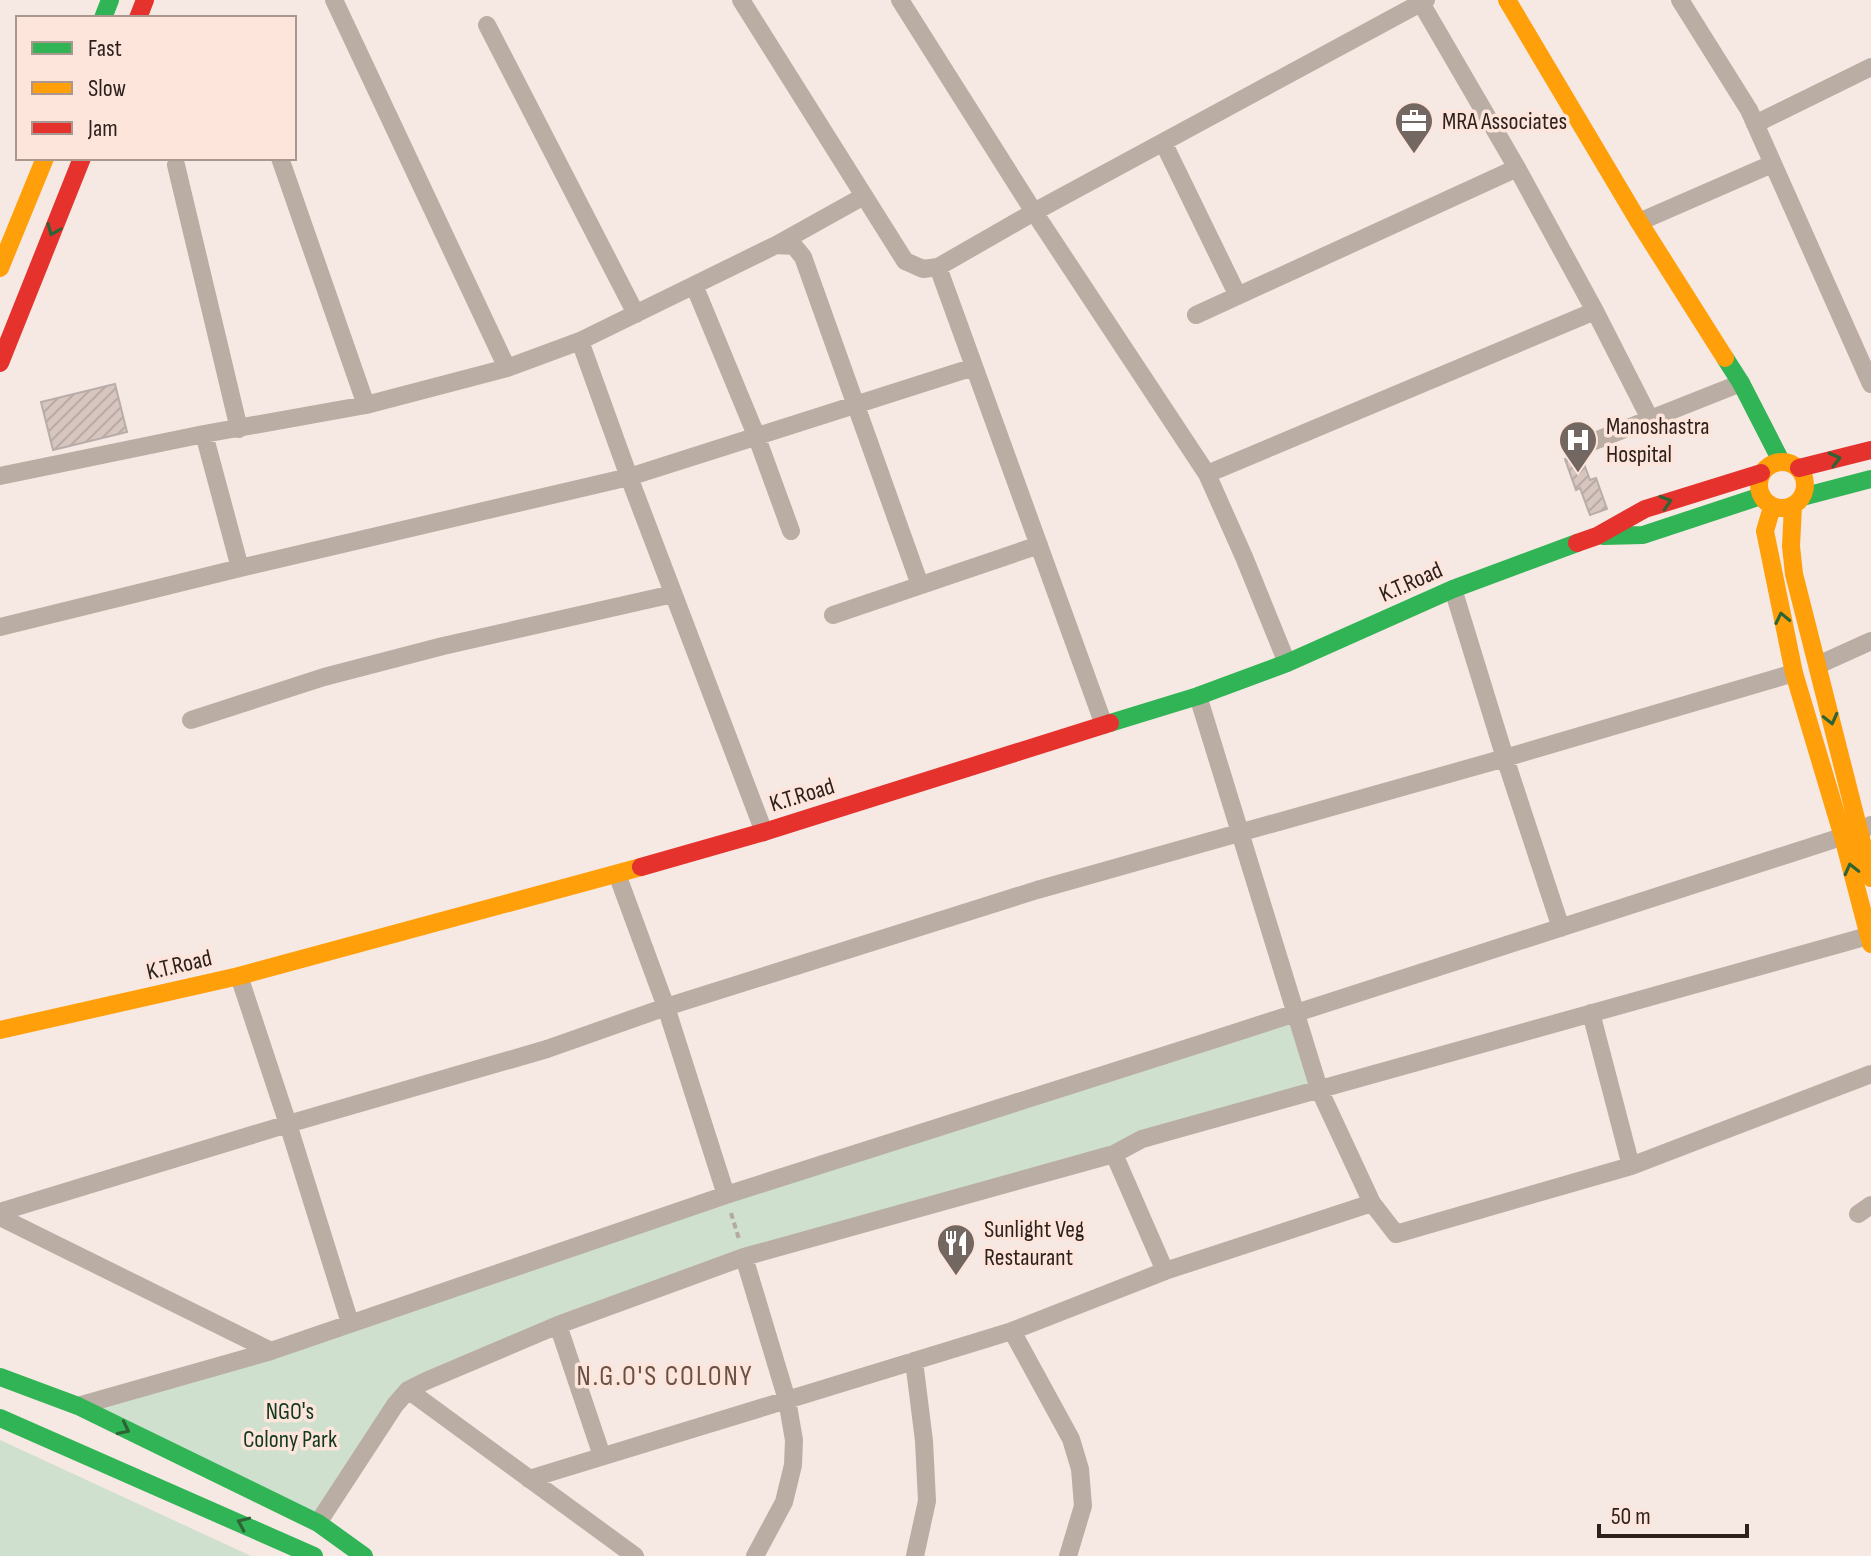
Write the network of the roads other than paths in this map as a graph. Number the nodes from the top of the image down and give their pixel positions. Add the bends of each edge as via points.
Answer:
1 (334, 0) edge
2 (741, 0) edge
3 (900, 0) edge
4 (1507, 0) edge
5 (1680, 0) edge
6 (1424, 1) edge
7 (487, 25) dead end
8 (1871, 67) edge
9 (1755, 124) junction
10 (1163, 142) junction
11 (44, 160) edge
12 (81, 160) edge
13 (281, 160) edge
14 (1772, 164) junction
15 (176, 165) dead end
16 (1517, 168) junction
17 (864, 196) junction
18 (1034, 212) junction
19 (1639, 222) junction
20 (776, 245) junction
21 (938, 267) junction
22 (0, 268) edge
23 (694, 285) junction
24 (1238, 296) junction
25 (1595, 311) junction
26 (636, 314) junction
27 (1196, 315) dead end
28 (580, 341) junction
29 (0, 363) edge
30 (974, 367) junction
31 (507, 368) junction
32 (1741, 383) junction
33 (1871, 384) edge
34 (856, 404) junction
35 (366, 405) junction
36 (1650, 419) junction
37 (239, 429) junction
38 (204, 434) junction
39 (756, 435) junction
40 (1577, 448) dead end
41 (1871, 450) edge
42 (1781, 461) junction
43 (1799, 468) junction
44 (1761, 473) junction
45 (1207, 474) junction
46 (0, 476) edge
47 (629, 477) junction
48 (1871, 479) edge
49 (1798, 501) junction
50 (1766, 502) junction
51 (791, 531) dead end
52 (1597, 536) junction
53 (1039, 545) junction
54 (240, 568) junction
55 (920, 585) junction
56 (1453, 589) junction
57 (673, 594) junction
58 (833, 615) dead end
59 (0, 627) edge
60 (1871, 641) edge
61 (1287, 663) junction
62 (1818, 665) junction
63 (1794, 673) junction
64 (1198, 696) junction
65 (191, 720) dead end
66 (1104, 725) junction
67 (1505, 758) junction
68 (1858, 831) edge
69 (764, 832) junction
70 (1240, 833) junction
71 (617, 874) junction
72 (1871, 878) edge
73 (1561, 928) junction
74 (1870, 940) edge
75 (239, 976) junction
76 (666, 1007) junction
77 (1591, 1013) junction
78 (1296, 1014) junction
79 (0, 1030) edge
80 (1871, 1074) edge
81 (1319, 1089) junction
82 (288, 1124) junction
83 (1114, 1154) junction
84 (1631, 1166) junction
85 (727, 1198) junction
86 (1372, 1203) junction
87 (0, 1214) edge
88 (742, 1249) junction
89 (1165, 1271) junction
90 (350, 1323) junction
91 (558, 1325) junction
92 (1012, 1331) junction
93 (271, 1351) junction
94 (914, 1361) junction
95 (0, 1377) edge
96 (408, 1390) junction
97 (787, 1400) junction
98 (78, 1406) junction
99 (0, 1418) edge
100 (602, 1456) junction
101 (529, 1479) junction
102 (318, 1523) junction
103 (314, 1556) edge
104 (364, 1556) edge
105 (635, 1556) edge
106 (755, 1556) edge
107 (915, 1556) edge
108 (1068, 1556) edge

1 - 31 street
2 - 17 street
3 - 18 street
4 - 19 main road
5 - 9 street
6 - 10 street
6 - 16 street
7 - 26 street
8 - 9 street
9 - 14 street
10 - 18 street
10 - 24 street
11 - 22 main road
12 -> 29 main road
13 - 35 street
14 - 19 street
14 - 33 street
15 - 37 street
16 - 24 street
16 - 25 street
17 - 20 street
17 - 21 street via 905,261 923,269
18 - 21 street
18 - 45 street
19 - 32 main road
20 - 23 street
20 - 34 street via 794,246 803,257
21 - 30 street
23 - 26 street
23 - 39 street
24 - 27 street
25 - 36 street
25 - 45 street
26 - 28 street
28 - 31 street
28 - 47 street
30 - 34 street
30 - 53 street
31 - 35 street
32 - 36 street
32 - 42 main road
34 - 39 street
34 - 55 street
35 - 37 street
36 - 40 street
37 - 38 street
38 - 46 street
38 - 54 street
39 - 47 street
39 - 51 street
43 -> 41 main road
42 - 43 main road
42 - 44 main road
43 - 49 main road via 1805,482
44 - 50 main road via 1758,485
52 -> 44 main road, K.T.Road via 1645,509
45 - 61 street
47 - 54 street
47 - 57 street
48 - 49 main road
49 - 50 main road via 1783,509
49 - 62 main road via 1791,546 1794,574
50 - 52 main road, K.T.Road via 1643,535
63 -> 50 main road via 1765,531
52 - 56 main road, K.T.Road
53 - 55 street
53 - 66 street
54 - 59 street
55 - 58 street
56 - 61 main road, K.T.Road
56 - 67 street
57 - 65 street via 324,677
57 - 69 street
60 - 62 street
61 - 64 main road, K.T.Road
62 -> 68 main road
63 - 67 street
63 - 68 main road
64 - 66 main road, K.T.Road
64 - 70 street
66 - 69 main road, K.T.Road
67 - 70 street
67 - 73 street
68 - 72 main road
68 - 73 street
74 -> 68 main road
69 - 71 main road, K.T.Road
70 - 76 street via 1037,890
70 - 78 street
71 - 75 main road, K.T.Road
71 - 76 street
73 - 78 street
74 - 77 street
75 - 79 main road, K.T.Road
75 - 82 street
76 - 82 street via 547,1049
76 - 85 street
77 - 81 street
77 - 84 street
78 - 81 street
78 - 85 street
80 - 84 street
81 - 83 street via 1142,1139
81 - 86 street
82 - 87 street
82 - 90 street
83 - 88 street
83 - 89 street
84 - 86 street via 1396,1234
85 - 90 street
86 - 89 street
87 - 93 street
88 - 91 street
88 - 97 street
89 - 92 street
90 - 93 street
91 - 96 street
91 - 100 street
92 - 94 street
92 - 108 street via 1071,1439 1080,1469 1083,1506
93 - 98 street
94 - 97 street
94 - 107 street via 927,1501
95 - 98 main road
96 - 101 street
96 - 102 street
97 - 100 street
97 - 106 street via 793,1465 784,1502
98 -> 102 main road
103 -> 99 main road
100 - 101 street
101 - 105 street
102 - 104 main road

